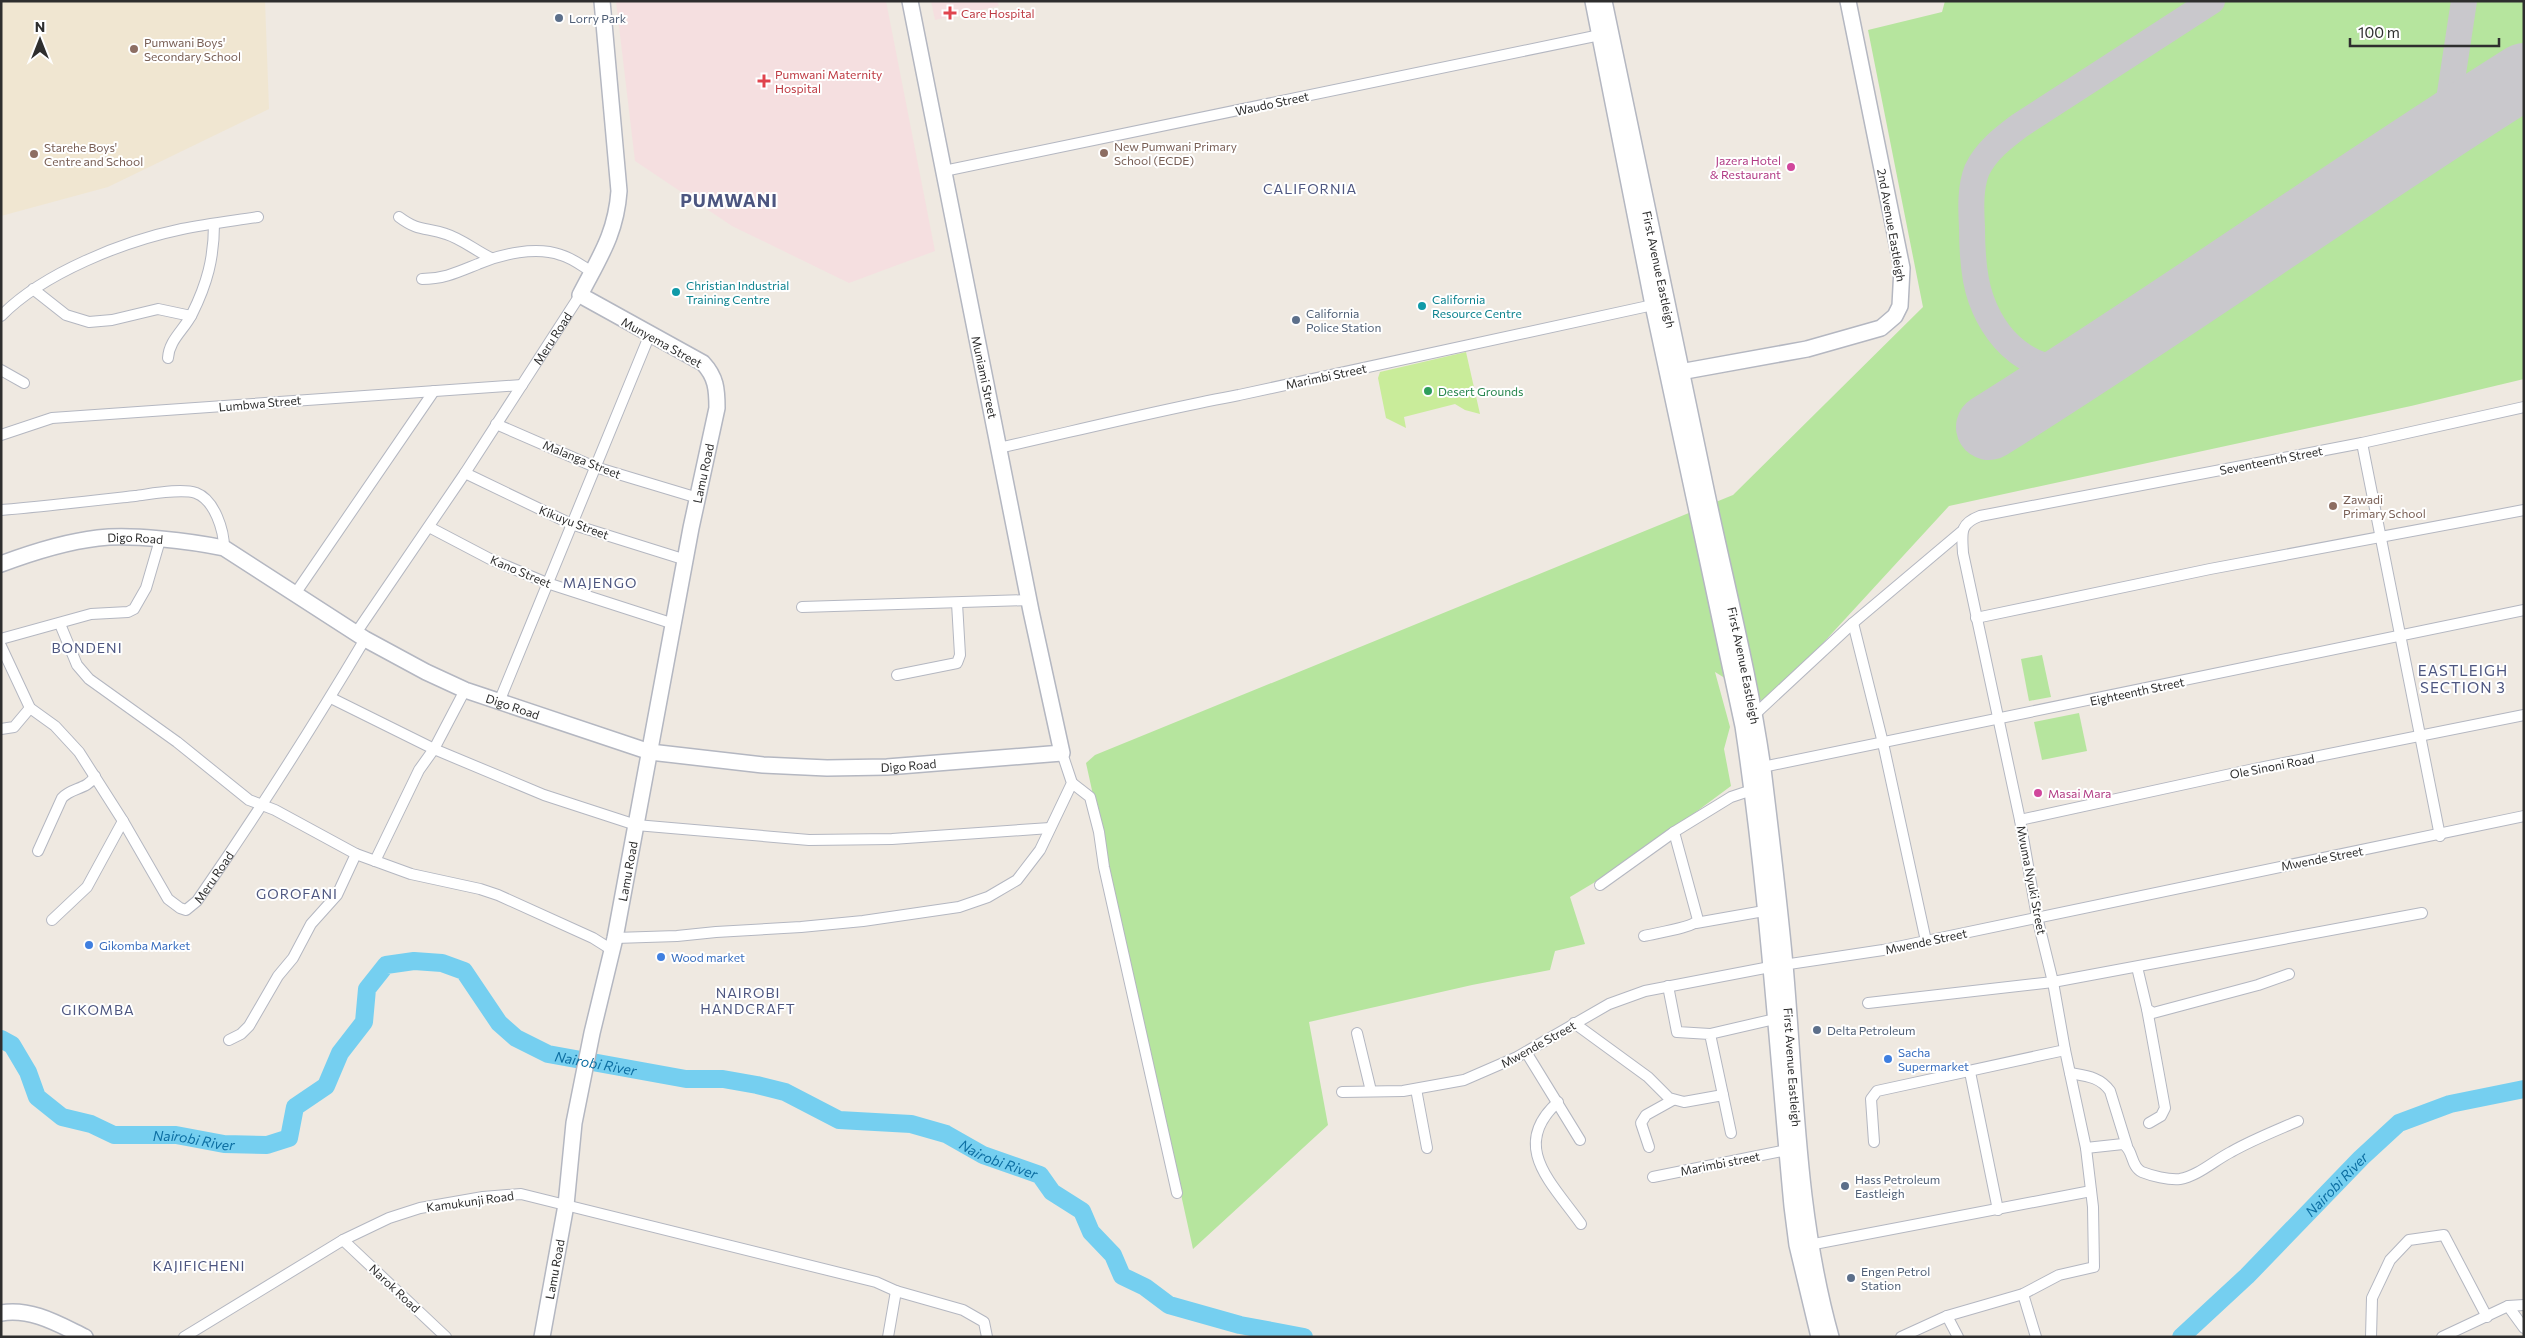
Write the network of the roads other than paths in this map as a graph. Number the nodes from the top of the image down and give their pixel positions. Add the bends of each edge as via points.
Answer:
1 (602, 1) edge
2 (910, 1) edge
3 (1593, 1) edge
4 (1604, 1) edge
5 (1848, 1) edge
6 (1600, 35) junction
7 (944, 171) junction
8 (258, 217) dead end
9 (399, 217) dead end
10 (214, 224) junction
11 (491, 258) junction
12 (592, 272) junction
13 (422, 279) dead end
14 (33, 289) junction
15 (580, 295) junction
16 (1653, 305) junction
17 (1, 316) edge
18 (191, 316) junction
19 (650, 334) junction
20 (168, 358) dead end
21 (1, 370) edge
22 (1680, 372) junction
23 (24, 383) dead end
24 (522, 385) junction
25 (434, 391) junction
26 (2524, 407) edge
27 (717, 408) joint
28 (496, 424) junction
29 (1, 435) edge
30 (2362, 443) junction
31 (999, 448) junction
32 (595, 467) junction
33 (465, 473) junction
34 (698, 498) junction
35 (1, 510) edge
36 (2524, 510) edge
37 (571, 524) junction
38 (429, 527) junction
39 (1961, 532) junction
40 (2382, 538) junction
41 (160, 540) junction
42 (224, 548) junction
43 (686, 560) junction
44 (1, 564) edge
45 (547, 583) junction
46 (295, 594) junction
47 (1029, 600) junction
48 (957, 603) junction
49 (802, 608) dead end
50 (2524, 610) edge
51 (1976, 618) junction
52 (1852, 623) junction
53 (60, 624) junction
54 (674, 624) junction
55 (2401, 635) junction
56 (361, 636) junction
57 (1, 639) edge
58 (1, 646) edge
59 (897, 675) dead end
60 (465, 690) junction
61 (331, 698) junction
62 (499, 702) junction
63 (30, 708) junction
64 (2524, 715) edge
65 (1753, 716) junction
66 (1998, 720) junction
67 (1, 729) edge
68 (2419, 737) junction
69 (1883, 743) junction
70 (434, 749) junction
71 (650, 752) junction
72 (1062, 753) junction
73 (1756, 768) junction
74 (95, 776) junction
75 (1072, 783) junction
76 (1752, 790) junction
77 (262, 805) junction
78 (2524, 816) edge
79 (2020, 820) junction
80 (123, 821) junction
81 (636, 825) junction
82 (1050, 828) junction
83 (1674, 832) junction
84 (2440, 836) junction
85 (38, 852) dead end
86 (356, 854) junction
87 (375, 861) junction
88 (1600, 885) dead end
89 (1764, 911) junction
90 (2422, 913) dead end
91 (2037, 916) junction
92 (52, 920) dead end
93 (1696, 923) junction
94 (1644, 936) dead end
95 (1926, 941) junction
96 (613, 944) junction
97 (1778, 966) junction
98 (2137, 967) junction
99 (2289, 974) dead end
100 (2053, 982) junction
101 (1668, 986) junction
102 (1868, 1002) dead end
103 (2147, 1009) junction
104 (1775, 1019) junction
105 (1574, 1023) junction
106 (1357, 1033) dead end
107 (1710, 1034) junction
108 (229, 1040) dead end
109 (2065, 1050) junction
110 (1526, 1052) junction
111 (1970, 1072) junction
112 (2070, 1072) junction
113 (1416, 1089) junction
114 (1371, 1091) junction
115 (1342, 1092) dead end
116 (1723, 1095) junction
117 (1673, 1100) junction
118 (1558, 1102) junction
119 (2298, 1121) dead end
120 (2149, 1122) dead end
121 (1731, 1133) dead end
122 (1580, 1140) dead end
123 (1874, 1142) dead end
124 (2127, 1146) junction
125 (1649, 1147) dead end
126 (1426, 1148) dead end
127 (2086, 1148) junction
128 (1787, 1150) junction
129 (1654, 1177) dead end
130 (2091, 1190) junction
131 (1177, 1193) dead end
132 (566, 1205) junction
133 (1998, 1210) junction
134 (1581, 1224) dead end
135 (344, 1240) junction
136 (1809, 1245) junction
137 (896, 1291) junction
138 (2023, 1294) junction
139 (2524, 1305) edge
140 (2508, 1306) junction
141 (1, 1313) edge
142 (1947, 1316) junction
143 (2487, 1317) junction
144 (2524, 1328) edge
145 (85, 1337) edge
146 (184, 1337) edge
147 (446, 1337) edge
148 (542, 1337) edge
149 (888, 1337) edge
150 (987, 1337) edge
151 (1819, 1337) edge
152 (1831, 1337) edge
153 (1901, 1337) edge
154 (1958, 1337) edge
155 (2036, 1337) edge
156 (2370, 1337) edge
157 (2442, 1337) edge

1 - 12 main road, Meru Road via 619,191 611,236
2 - 7 main road, Muniami Street
3 - 6 main road, First Avenue Eastleigh
4 - 22 main road, First Avenue Eastleigh
5 - 22 main road, 2nd Avenue Eastleigh via 1902,268 1900,306 1888,322 1870,331 1807,349
6 - 7 street, Waudo Street
6 - 16 main road, First Avenue Eastleigh
7 - 31 main road, Muniami Street
8 - 10 street
9 - 11 street via 412,226 453,236
10 - 14 street via 181,229 102,254
10 - 18 street via 212,265
11 - 12 street via 547,252 562,255
11 - 13 street via 449,277
12 - 15 main road, Meru Road
14 - 17 street
14 - 18 street via 66,315 89,322 158,309
15 - 19 main road, Munyema Street
15 - 24 street, Meru Road
16 - 31 street, Marimbi Street via 1171,407
16 - 73 main road, First Avenue Eastleigh
18 - 20 street via 171,343
19 - 27 main road, Munyema Street via 703,363 712,373 717,387
19 - 32 street
21 - 23 street
22 - 65 main road, First Avenue Eastleigh
24 - 25 street, Lumbwa Street
24 - 28 street, Meru Road
25 - 29 street, Lumbwa Street via 52,418
25 - 46 street
26 - 30 street, Seventeenth Street
27 - 34 main road, Lamu Road
28 - 32 street, Malanga Street
28 - 33 street, Meru Road
30 - 39 street, Seventeenth Street via 1972,519
30 - 40 street
31 - 47 main road, Muniami Street
32 - 34 street, Malanga Street
32 - 37 street
33 - 37 street, Kikuyu Street
33 - 38 street, Meru Road
34 - 43 main road, Lamu Road
35 - 42 street via 160,493 195,493 209,504 221,523
36 - 40 street
37 - 43 street, Kikuyu Street
37 - 45 street
38 - 45 street, Kano Street via 490,559
38 - 56 street, Meru Road
39 - 51 street, Mvuma Nyuki Street
39 - 52 street
40 - 51 street
40 - 55 street
41 - 42 main road, Digo Road
41 - 44 main road, Digo Road via 100,538 67,543
41 - 53 street via 146,588 134,609 91,614
42 - 46 main road, Digo Road
43 - 54 main road, Lamu Road
45 - 54 street, Kano Street
45 - 62 street
46 - 56 main road, Digo Road
47 - 48 street
47 - 72 main road, Muniami Street
48 - 49 street
48 - 59 street via 958,663
50 - 55 street, Eighteenth Street
51 - 66 street, Mvuma Nyuki Street
52 - 65 street
52 - 69 street
53 - 57 street
53 - 77 street via 77,665 89,679 177,742 249,800
54 - 71 main road, Lamu Road
55 - 66 street, Eighteenth Street
55 - 68 street
56 - 60 main road, Digo Road
56 - 61 street, Meru Road
58 - 63 street, Meru Road
60 - 62 main road, Digo Road
60 - 70 street
61 - 70 street
61 - 77 street, Meru Road
62 - 71 main road, Digo Road
63 - 67 street via 14,727
63 - 74 street, Meru Road via 55,726
64 - 68 street, Ole Sinoni Road
65 - 73 main road, First Avenue Eastleigh
66 - 69 street, Eighteenth Street
66 - 79 street, Mvuma Nyuki Street
68 - 79 street, Ole Sinoni Road
68 - 84 street
69 - 73 street, Eighteenth Street
69 - 95 street
70 - 81 street via 544,795
70 - 87 street via 419,770
71 - 72 main road, Digo Road via 827,768 886,767
71 - 81 main road, Lamu Road
72 - 75 street
73 - 76 main road, First Avenue Eastleigh
73 - 97 main road, First Avenue Eastleigh
74 - 80 street, Meru Road
74 - 85 street via 86,787 66,793 62,798
75 - 82 street
75 - 131 street via 1090,797 1099,832 1104,867
76 - 83 street via 1731,797
76 - 89 main road, First Avenue Eastleigh
77 - 80 street, Meru Road via 197,901 186,910 168,899
77 - 86 street
78 - 84 street, Mwende Street
79 - 91 street, Mvuma Nyuki Street
80 - 92 street via 88,887
81 - 82 street via 809,840 892,839
81 - 96 main road, Lamu Road
82 - 96 street via 1040,850 1017,880 988,897 959,907 863,922 716,932
83 - 88 street
83 - 93 street via 1698,917
84 - 91 street, Mwende Street
86 - 87 street
86 - 108 street via 337,895 312,924 249,1026
87 - 96 street via 411,874 480,888
89 - 93 street
89 - 97 main road, First Avenue Eastleigh
90 - 98 street
91 - 95 street, Mwende Street
91 - 100 street, Mvuma Nyuki Street
93 - 94 street
95 - 97 street, Mwende Street
96 - 132 main road, Lamu Road via 574,1124
97 - 101 street, Mwende Street
97 - 104 main road, First Avenue Eastleigh
97 - 136 main road, First Avenue Eastleigh
98 - 100 street
98 - 103 street
99 - 103 street via 2153,1013
100 - 102 street
100 - 109 street, Mvuma Nyuki Street
101 - 105 street, Mwende Street via 1609,1004
101 - 107 street via 1677,1032
103 - 120 street via 2165,1108 2161,1116
104 - 107 street
104 - 128 main road, First Avenue Eastleigh
105 - 110 street, Mwende Street
105 - 117 street via 1648,1077
106 - 114 street
107 - 116 street
109 - 111 street
109 - 112 street, Mvuma Nyuki Street
110 - 113 street, Mwende Street via 1464,1080
110 - 118 street
111 - 123 street via 1877,1091 1873,1094 1871,1106
111 - 133 street
112 - 124 street via 2105,1084
112 - 127 street, Mvuma Nyuki Street
113 - 114 street, Mwende Street
113 - 126 street
114 - 115 street, Mwende Street
116 - 117 street via 1684,1102
116 - 121 street
117 - 125 street via 1646,1115 1642,1124
118 - 122 street
118 - 134 street via 1542,1119 1534,1139 1534,1149 1542,1168
119 - 124 street via 2181,1178 2141,1172
124 - 127 street
127 - 130 street, Mvuma Nyuki Street
128 - 129 street, Marimbi street
128 - 151 main road, First Avenue Eastleigh via 1797,1245
130 - 133 street
130 - 138 street, Mvuma Nyuki Street via 2094,1266 2059,1275
132 - 135 street, Kamukunji Road via 521,1194 483,1197 420,1208 389,1218
132 - 137 street, Kamukunji Road via 886,1285
132 - 148 main road, Lamu Road
133 - 136 street
135 - 146 street, Kamukunji Road
135 - 147 street, Narok Road
136 - 152 main road, First Avenue Eastleigh
137 - 149 street
137 - 150 street, Kamukunji Road via 963,1310 984,1322
138 - 142 street
138 - 155 street
139 - 140 street
140 - 143 street
140 - 144 street
141 - 145 main road via 34,1314
142 - 153 street
142 - 154 street
143 - 156 street via 2444,1235 2408,1240 2390,1260 2372,1298
143 - 157 street

